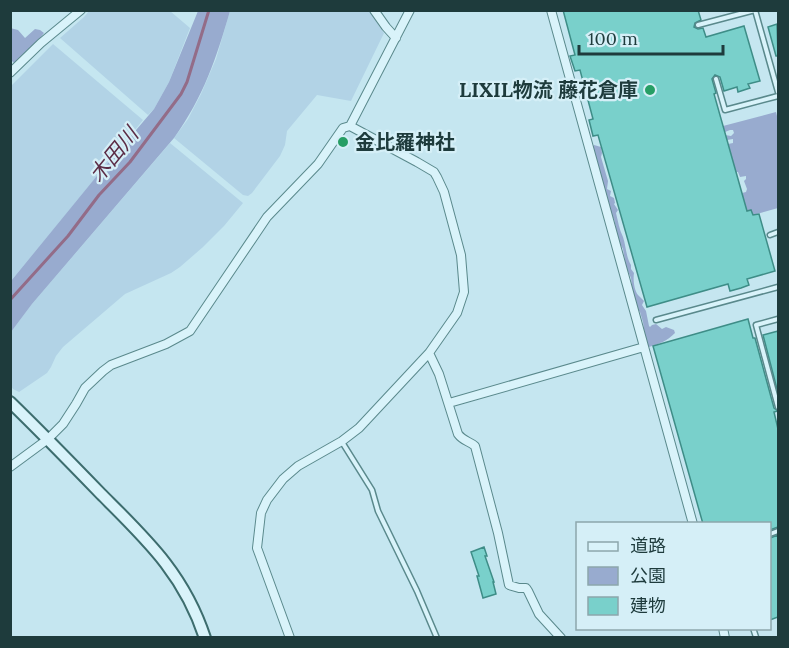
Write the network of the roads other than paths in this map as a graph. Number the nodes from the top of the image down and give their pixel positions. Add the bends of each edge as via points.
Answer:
1 (81, 10) edge
2 (374, 10) edge
3 (410, 10) edge
4 (551, 10) edge
5 (755, 10) edge
6 (698, 25) dead end
7 (396, 38) junction
8 (10, 73) edge
9 (716, 79) dead end
10 (778, 94) edge
11 (350, 126) junction
12 (778, 232) edge
13 (770, 235) dead end
14 (778, 287) edge
15 (778, 319) edge
16 (656, 320) dead end
17 (644, 347) junction
18 (429, 353) junction
19 (10, 402) edge
20 (449, 403) junction
21 (778, 407) edge
22 (48, 439) junction
23 (342, 441) junction
24 (10, 467) edge
25 (692, 522) edge
26 (205, 638) edge
27 (290, 638) edge
28 (436, 638) edge
29 (561, 638) edge

1 - 8 street
2 - 7 street
3 - 7 street
4 - 17 street
5 - 6 lane
5 - 10 lane
7 - 11 street
9 - 10 lane via 725,110
11 - 18 street via 434,172 444,192 461,255 464,292 457,313
11 - 22 street via 343,128 318,164 267,217 190,331 103,371 85,388 63,424
12 - 13 lane
14 - 16 lane
15 - 21 lane via 756,325
17 - 20 street
17 - 25 street
18 - 20 street
18 - 23 street
19 - 22 street
20 - 29 street via 461,439 475,446 509,585 526,588 538,614
22 - 24 street
22 - 26 street via 162,558 188,596
23 - 27 street via 283,479 261,513 256,548
23 - 28 lane via 372,490

